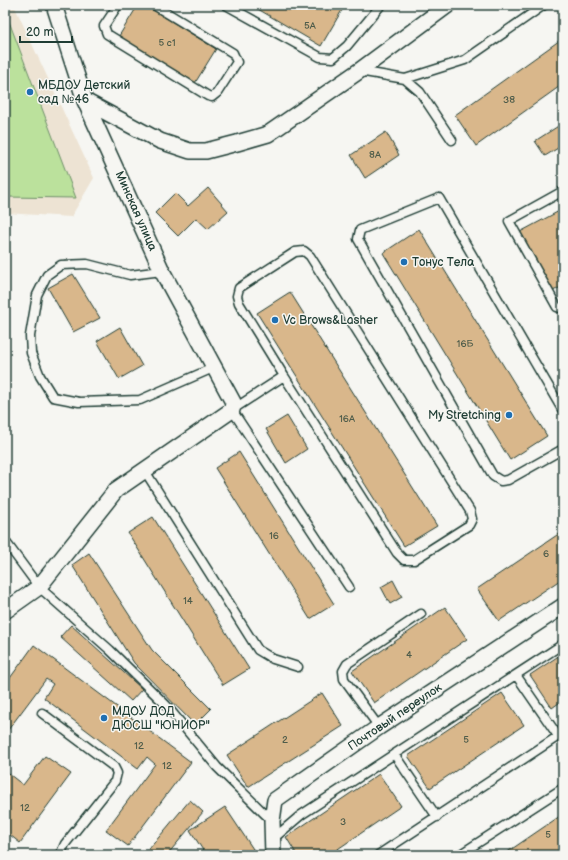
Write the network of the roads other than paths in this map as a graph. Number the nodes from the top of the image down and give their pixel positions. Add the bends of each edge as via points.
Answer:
1 (54, 5) edge
2 (118, 5) edge
3 (154, 5) edge
4 (226, 5) edge
5 (381, 5) edge
6 (448, 5) edge
7 (544, 5) edge
8 (359, 71) junction
9 (405, 79) junction
10 (85, 101) junction
11 (452, 140) dead end
12 (563, 191) edge
13 (162, 271) junction
14 (563, 310) edge
15 (213, 368) junction
16 (284, 376) junction
17 (232, 410) junction
18 (563, 411) edge
19 (563, 449) edge
20 (145, 471) junction
21 (5, 541) edge
22 (39, 587) junction
23 (349, 587) dead end
24 (563, 606) edge
25 (5, 611) edge
26 (421, 614) dead end
27 (563, 644) edge
28 (298, 667) dead end
29 (516, 675) junction
30 (42, 713) dead end
31 (379, 727) junction
32 (560, 735) edge
33 (394, 754) junction
34 (563, 788) edge
35 (437, 818) junction
36 (272, 821) junction
37 (274, 838) junction
38 (60, 855) edge
39 (273, 855) edge
40 (378, 855) edge
41 (458, 855) edge

1 - 10 street, Минская улица
2 - 3 lane via 104,26 107,34 208,96 212,97 218,93 237,62 233,53
4 - 5 lane via 320,57 333,58 347,46
6 - 8 street
7 - 9 lane via 465,60
8 - 9 lane
8 - 10 street via 268,134 206,151 190,151 160,141
9 - 11 lane via 420,92
10 - 13 street, Минская улица
12 - 14 lane via 509,221 557,307
13 - 15 street, Минская улица
13 - 15 lane via 130,275 87,264 61,265 47,275 37,295 30,336 31,353 40,376 54,397 79,402 140,400
15 - 17 street, Минская улица via 233,402
16 - 16 lane via 397,553 404,560 414,560 469,525 472,519 470,511 310,256 304,251 295,252 239,288 237,296
16 - 17 lane
17 - 20 street
17 - 23 lane
18 - 19 lane via 439,198 360,230 358,239 493,476 501,481 508,480
20 - 22 street via 116,490
20 - 28 lane via 258,650
21 - 22 lane
22 - 25 street
22 - 36 lane via 110,650 166,705 218,767
24 - 31 street, Почтовый переулок
26 - 31 lane via 347,664 343,671 344,679
27 - 29 lane
29 - 32 lane
29 - 33 lane
30 - 38 lane via 114,767 117,773 115,781 65,844
31 - 36 street, Почтовый переулок via 275,800
32 - 35 lane
33 - 35 lane
33 - 37 lane via 301,814
34 - 41 lane
35 - 40 lane
36 - 37 street, Почтовый переулок
37 - 39 street, Почтовый переулок

